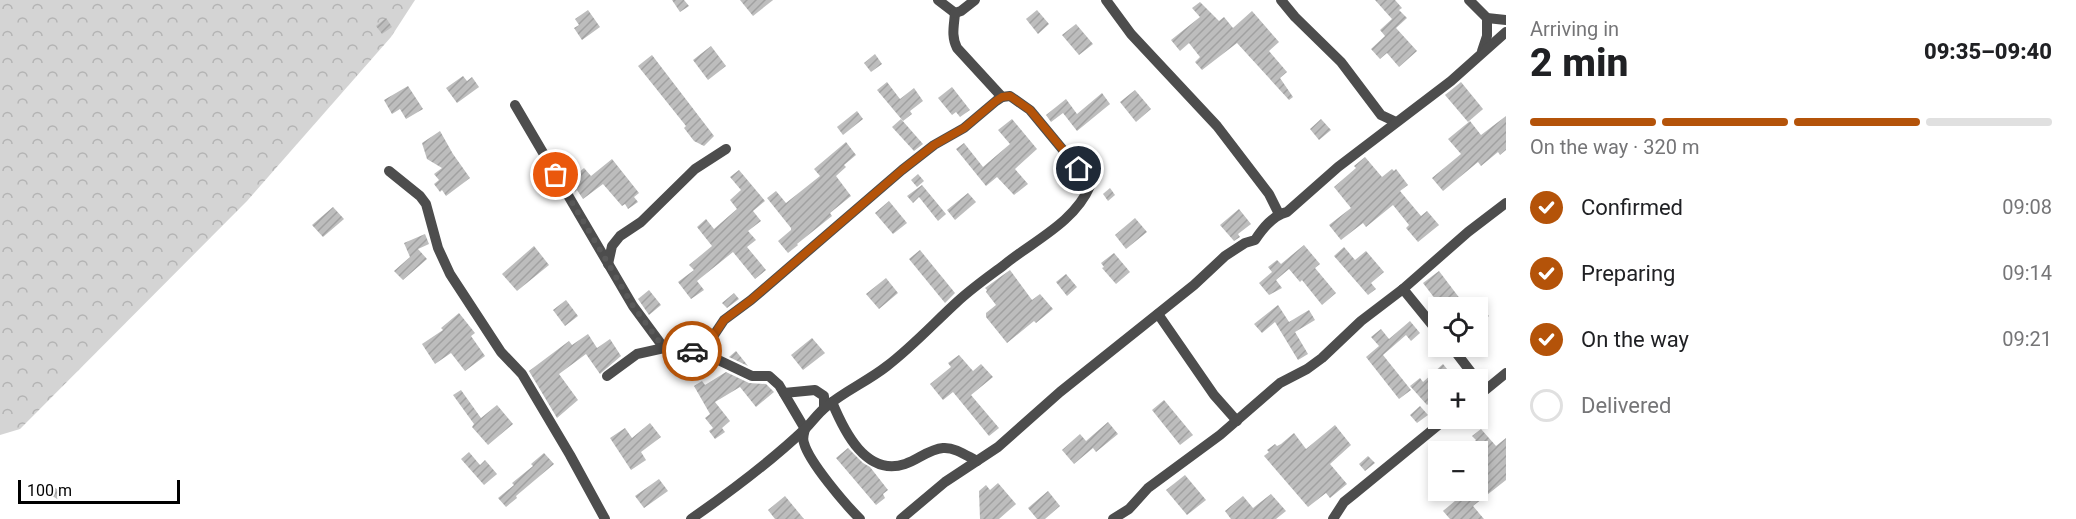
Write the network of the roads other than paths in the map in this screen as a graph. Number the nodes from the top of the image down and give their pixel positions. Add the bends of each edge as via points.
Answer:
1 (938, 0) edge
2 (975, 0) edge
3 (1106, 0) edge
4 (1281, 0) edge
5 (1468, 0) edge
6 (955, 13) junction
7 (1487, 18) junction
8 (1506, 20) edge
9 (1506, 32) edge
10 (1482, 52) junction
11 (1002, 97) junction
12 (515, 105) dead end
13 (1381, 116) junction
14 (1396, 122) junction
15 (1380, 134) junction
16 (726, 149) dead end
17 (389, 171) dead end
18 (1506, 203) edge
19 (1279, 214) junction
20 (608, 264) junction
21 (1403, 289) junction
22 (1158, 314) junction
23 (1428, 320) edge
24 (708, 344) junction
25 (664, 348) junction
26 (696, 352) junction
27 (712, 357) junction
28 (1506, 374) edge
29 (607, 376) dead end
30 (1488, 388) edge
31 (783, 393) junction
32 (828, 405) junction
33 (1237, 421) junction
34 (805, 429) junction
35 (1434, 429) edge
36 (977, 461) junction
37 (605, 519) edge
38 (691, 519) edge
39 (860, 519) edge
40 (901, 519) edge
41 (1113, 519) edge
42 (1333, 519) edge

1 - 6 street
2 - 6 street
3 - 19 street via 1131,34 1217,126 1269,194
4 - 13 street via 1341,62
5 - 7 street
6 - 11 street via 957,48
7 - 8 street
7 - 10 street via 1488,36
9 - 10 street
10 - 14 street
11 - 24 street via 857,207 724,320
11 - 32 street via 1010,96 1030,110 1087,179 1090,186 1086,195 1049,233 959,300 894,361
12 - 20 street
13 - 14 street
13 - 15 street
14 - 15 street
15 - 19 street via 1287,212
16 - 20 street via 695,169 620,237 612,246
17 - 37 street via 426,204 450,274 501,352 522,374
18 - 21 street
19 - 22 street via 1255,240 1225,256
20 - 25 street
21 - 23 street
21 - 33 street via 1322,358 1280,383
22 - 33 street via 1214,395
22 - 36 street
24 - 26 street
24 - 27 street
25 - 26 street
25 - 29 street via 637,354
26 - 27 street
27 - 31 street via 752,376 769,375
28 - 30 street
31 - 32 street via 815,390
31 - 34 street
32 - 34 street
32 - 36 street via 856,446 882,466 907,464 942,448
33 - 41 street
34 - 38 street
34 - 39 street via 805,446 822,475
35 - 42 street via 1344,502
36 - 40 street

